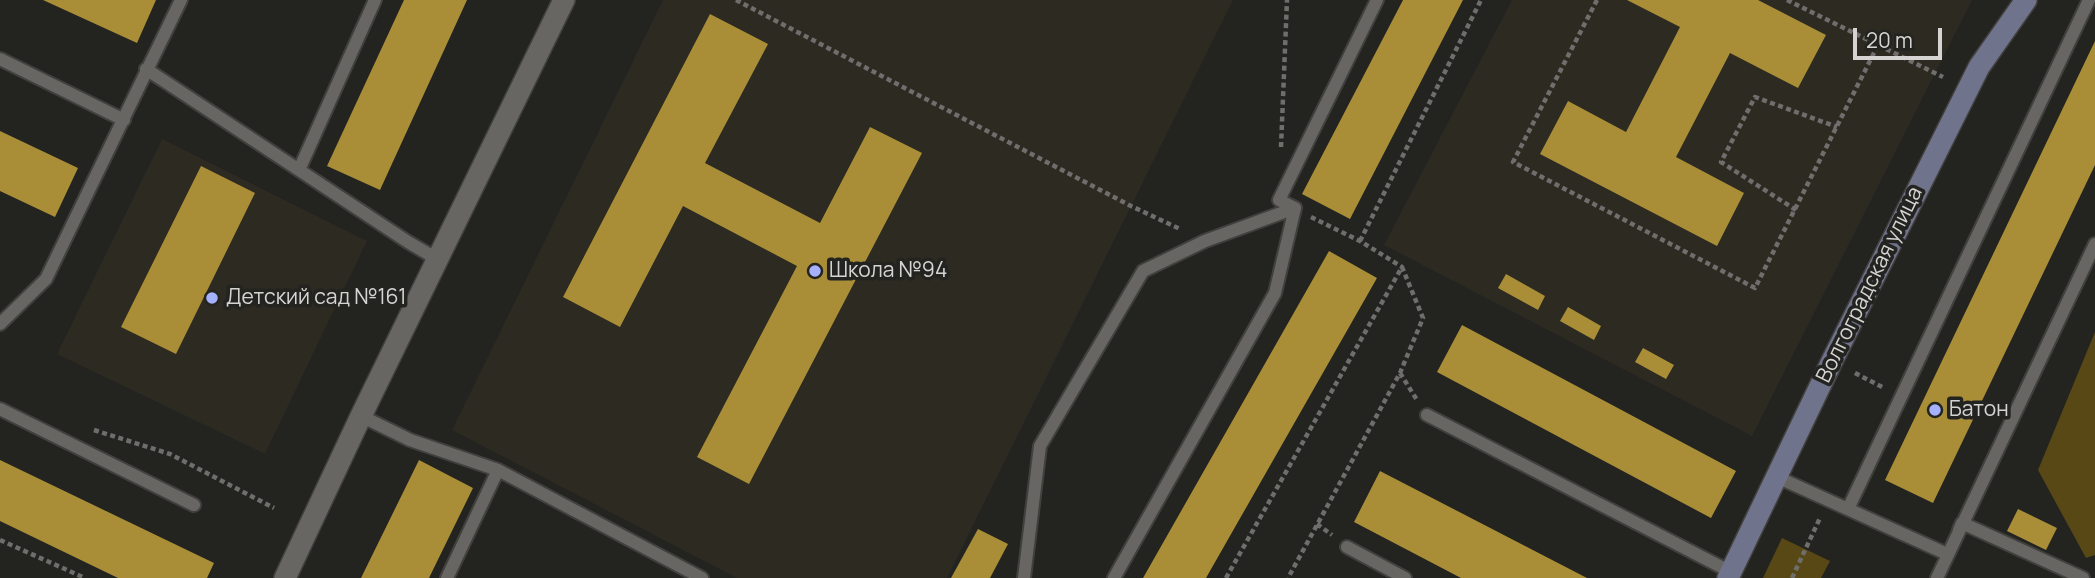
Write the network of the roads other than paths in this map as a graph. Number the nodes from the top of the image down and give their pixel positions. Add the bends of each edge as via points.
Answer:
1 (181, 0) edge
2 (375, 0) edge
3 (564, 0) edge
4 (1377, 0) edge
5 (2026, 0) edge
6 (2089, 0) edge
7 (0, 59) edge
8 (146, 69) junction
9 (124, 120) junction
10 (299, 170) junction
11 (1295, 208) junction
12 (2094, 252) edge
13 (437, 258) junction
14 (0, 324) edge
15 (0, 409) edge
16 (1427, 415) road end
17 (361, 416) junction
18 (498, 470) junction
19 (1777, 477) junction
20 (194, 505) dead end
21 (1848, 509) junction
22 (1962, 523) junction
23 (1347, 547) dead end
24 (1948, 554) junction
25 (1729, 575) edge
26 (285, 578) edge
27 (447, 578) edge
28 (703, 578) edge
29 (1024, 578) edge
30 (1114, 578) edge
31 (1405, 578) edge
32 (1937, 578) edge
33 (2083, 578) edge

1 - 8 lane
2 - 10 lane
3 - 13 street
4 - 11 lane via 1279,201
5 - 19 street, Волгоградская улица via 1979,67
6 - 21 lane
7 - 9 lane
8 - 9 lane
8 - 10 lane
9 - 14 lane via 46,279
10 - 13 lane
11 - 29 lane via 1205,241 1143,271 1040,446
11 - 30 lane via 1275,293
12 - 22 lane
13 - 17 street
15 - 20 lane
16 - 25 lane
17 - 18 lane via 411,440
17 - 26 street
18 - 27 lane
18 - 28 lane
19 - 21 lane
19 - 25 street, Волгоградская улица
21 - 24 lane
22 - 24 lane
22 - 33 lane
23 - 31 lane
24 - 32 lane

